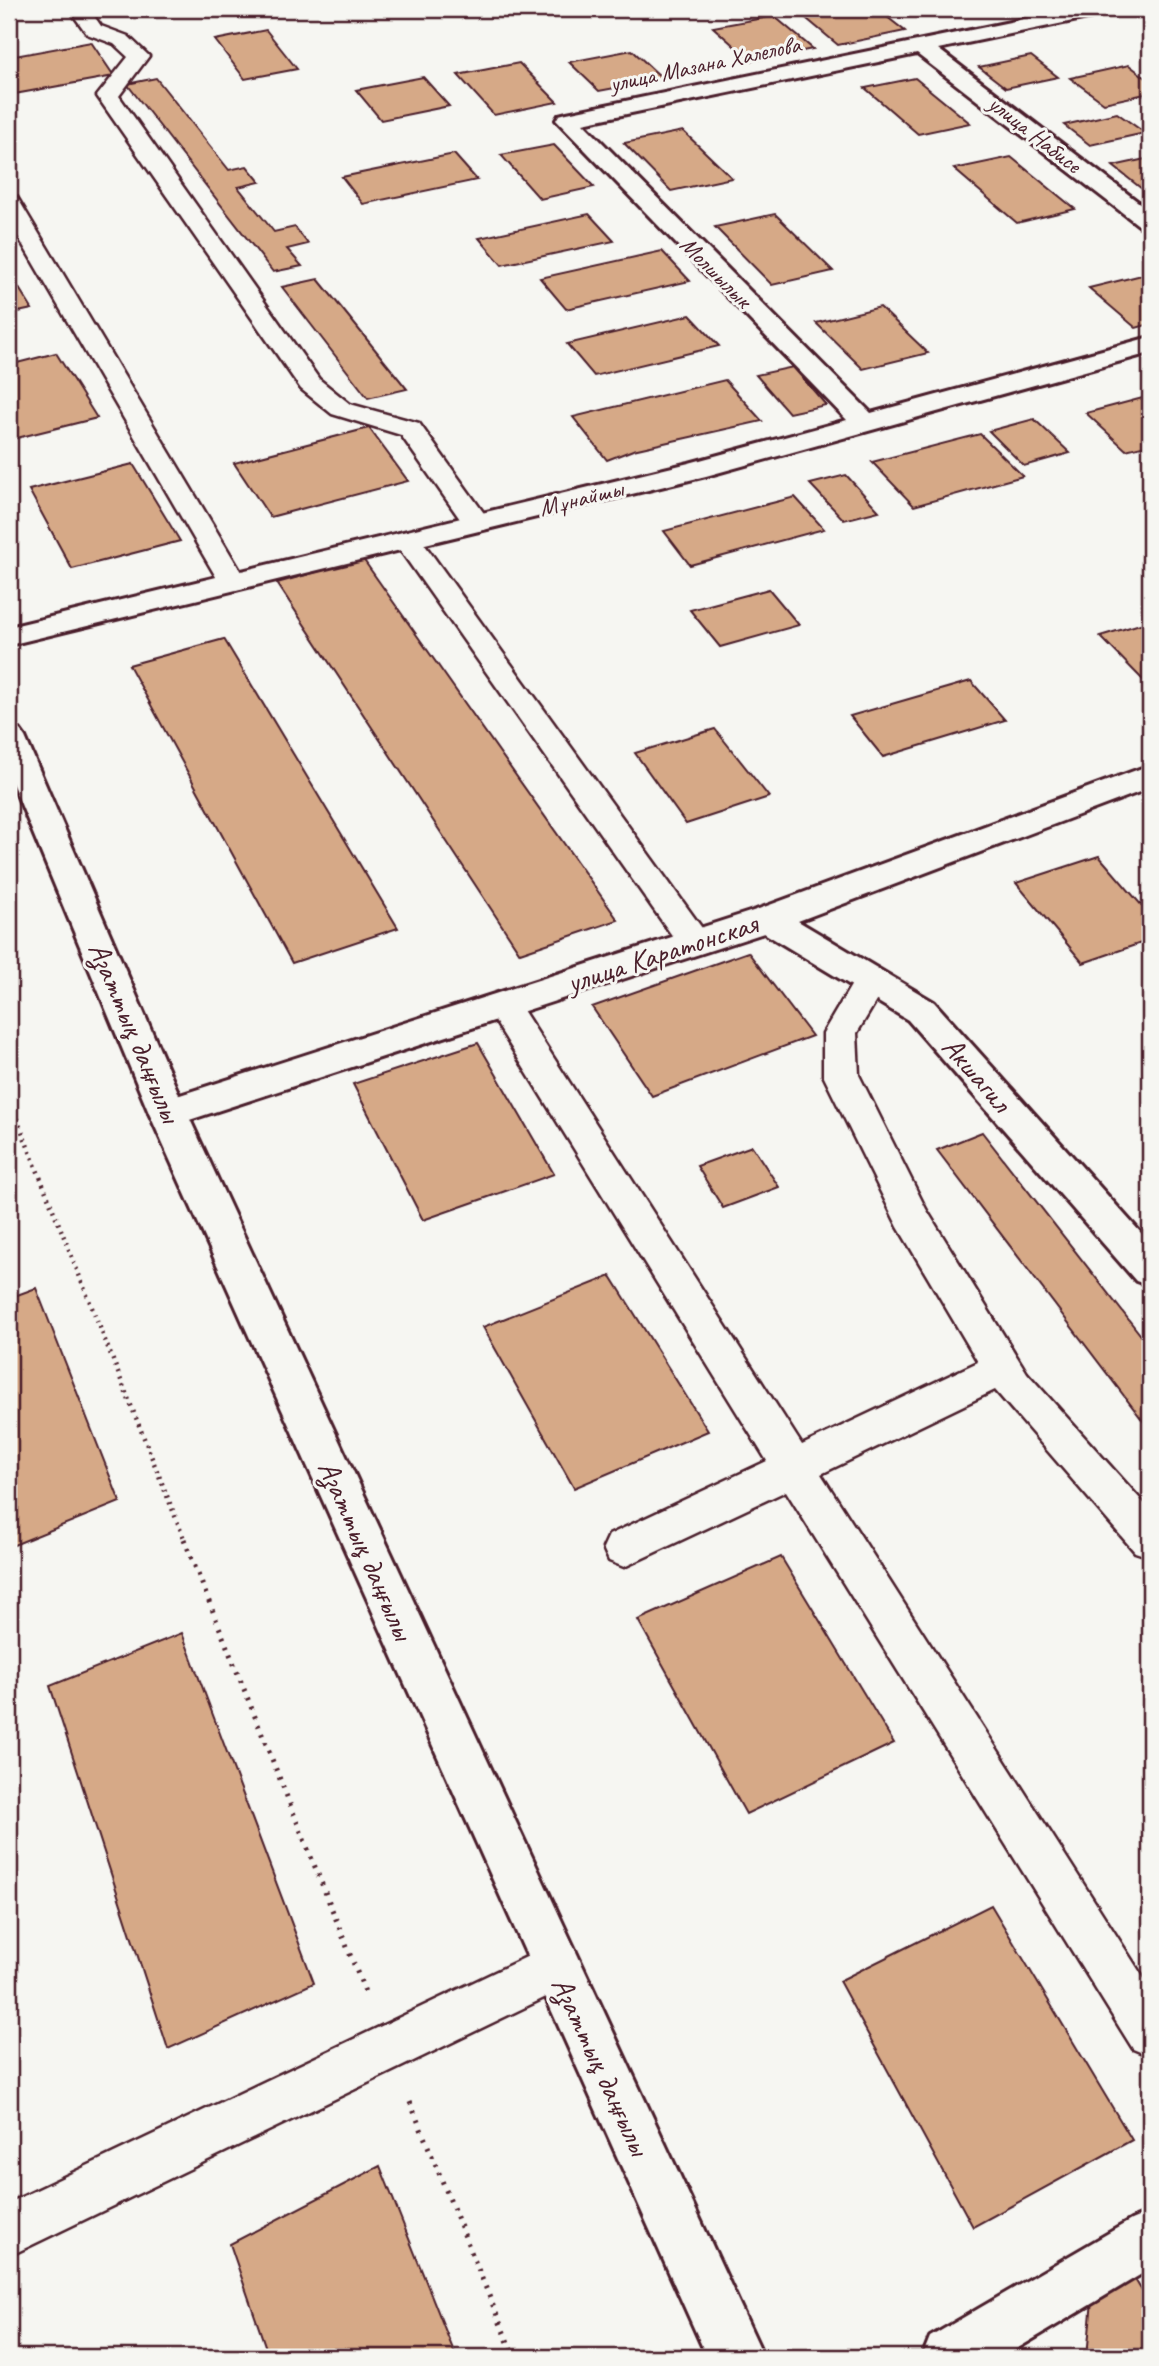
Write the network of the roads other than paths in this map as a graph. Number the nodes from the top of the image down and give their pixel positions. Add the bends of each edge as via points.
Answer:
1 (79, 9) edge
2 (1102, 9) edge
3 (919, 45) junction
4 (567, 120) joint
5 (9, 202) edge
6 (1150, 222) edge
7 (1150, 345) edge
8 (865, 423) junction
9 (477, 523) junction
10 (407, 540) junction
11 (233, 582) junction
12 (9, 636) edge
13 (13, 754) edge
14 (1150, 776) edge
15 (768, 919) junction
16 (695, 943) junction
17 (871, 981) junction
18 (502, 1005) junction
19 (168, 1113) junction
20 (1150, 1270) edge
21 (1004, 1368) junction
22 (794, 1468) junction
23 (1150, 1539) edge
24 (624, 1548) dead end
25 (556, 1967) junction
26 (1150, 2032) edge
27 (9, 2230) edge
28 (1150, 2239) edge
29 (736, 2357) edge
30 (950, 2357) edge

1 - 9 lane via 94,30 121,40 139,56 108,96 310,384 341,409 410,429
2 - 3 street, улица Мазана Халелова
3 - 4 street, улица Мазана Халелова
3 - 6 street, улица Набисе
4 - 8 street, Молшылык
5 - 11 lane
7 - 8 street, Мұнайшы
8 - 9 street, Мұнайшы
9 - 10 street, Мұнайшы
10 - 11 street, Мұнайшы
10 - 16 lane
11 - 12 street, Мұнайшы
13 - 19 street, Азаттық даңғылы
14 - 15 street, улица Каратонская
15 - 16 street, улица Каратонская
15 - 17 street, Акшагил
16 - 18 street, улица Каратонская
17 - 20 street, Акшагил via 921,1011
17 - 21 lane via 840,1033 841,1075 911,1217
18 - 19 street, улица Каратонская
18 - 22 lane
19 - 25 street, Азаттық даңғылы
21 - 22 lane
21 - 23 lane via 1013,1385
22 - 24 lane
22 - 26 lane
25 - 27 lane
25 - 29 street, Азаттық даңғылы
28 - 30 street

